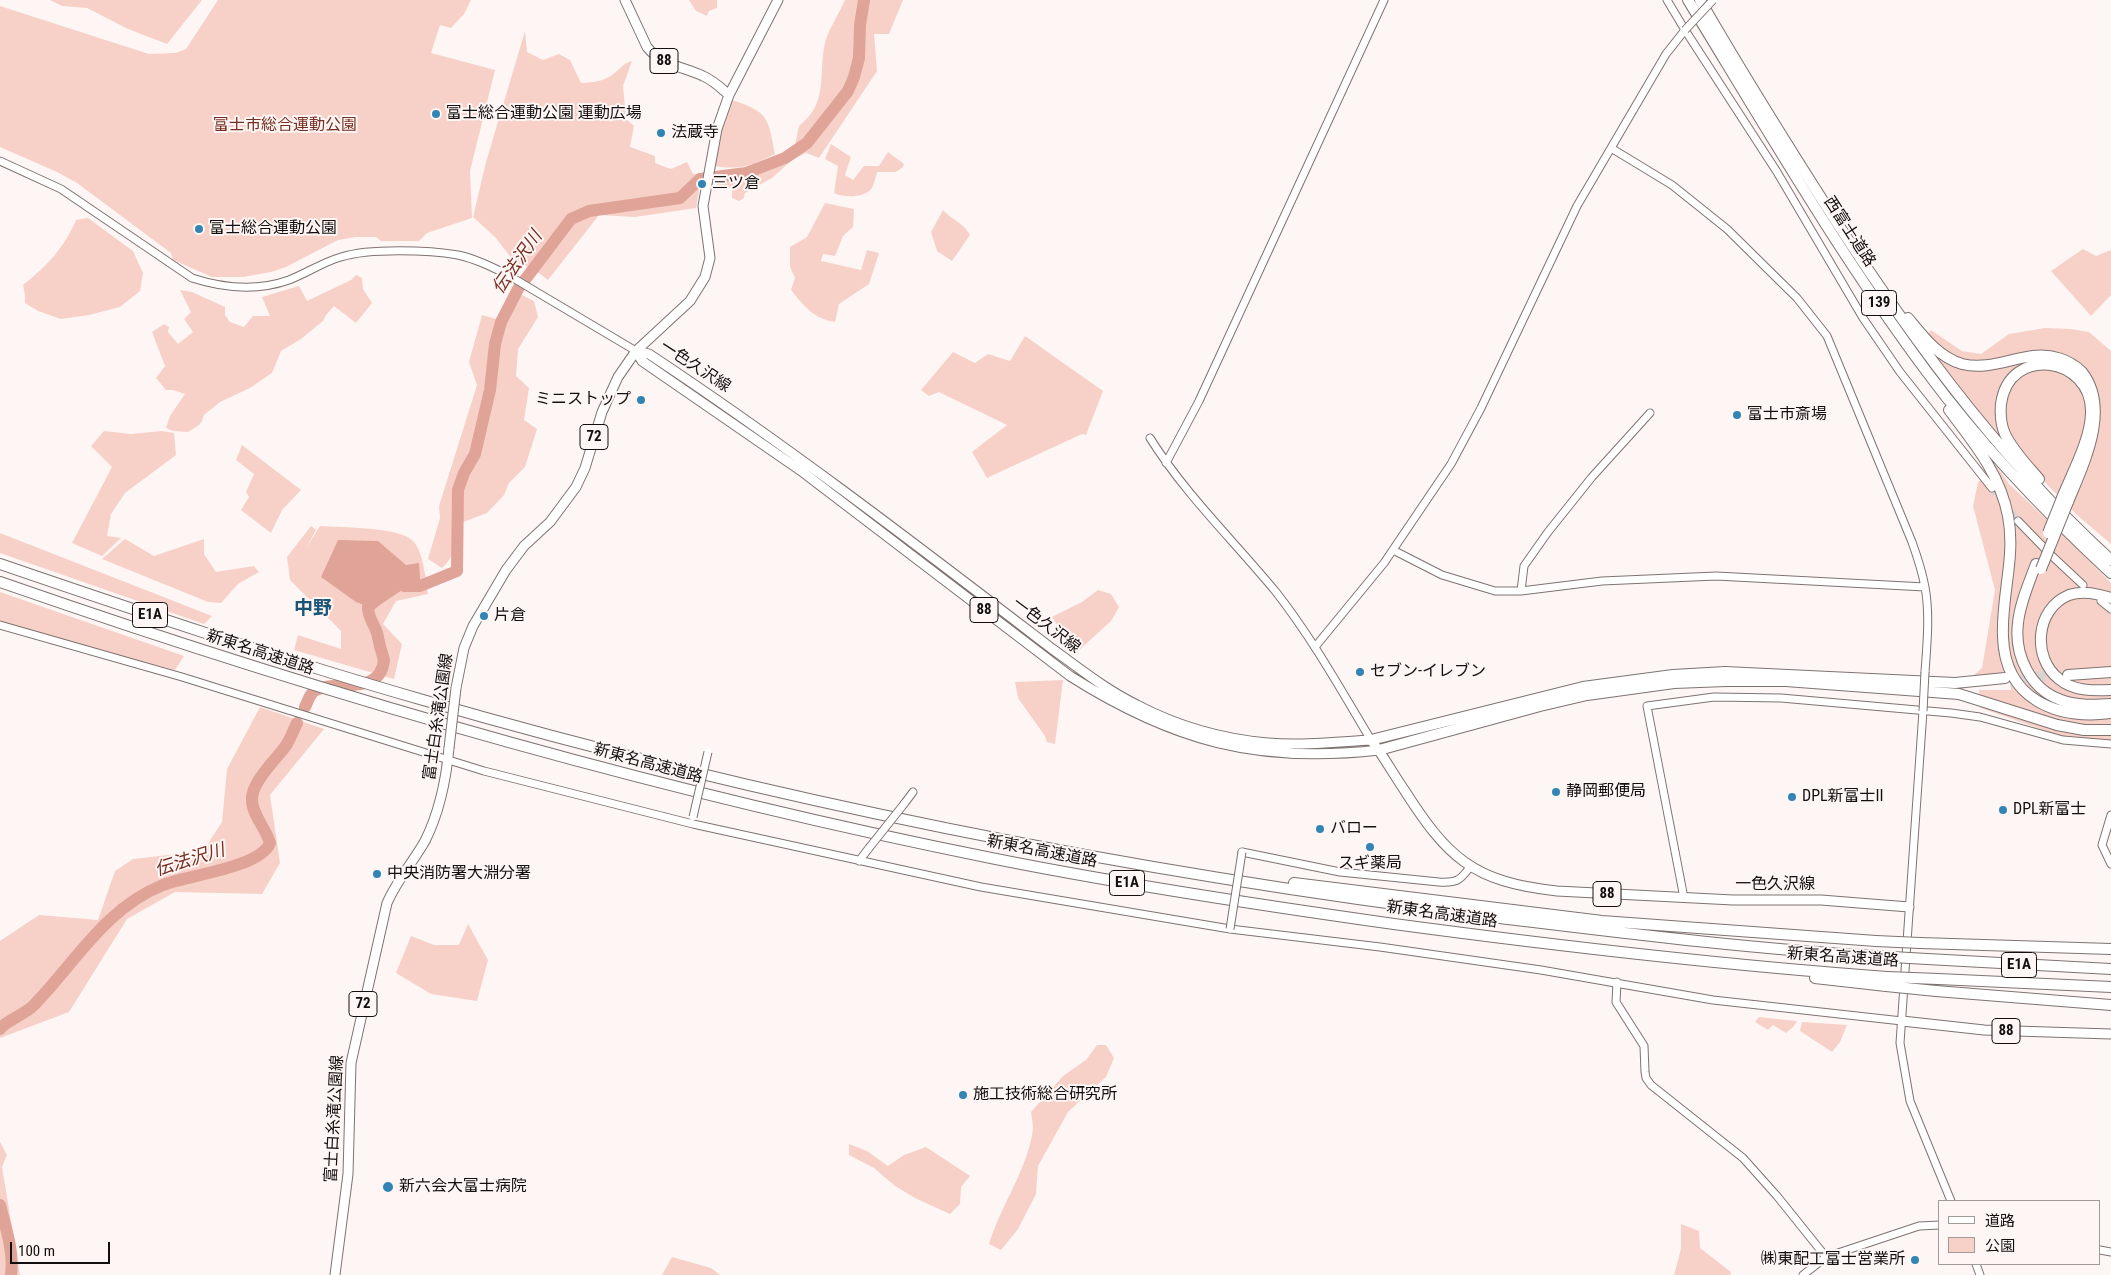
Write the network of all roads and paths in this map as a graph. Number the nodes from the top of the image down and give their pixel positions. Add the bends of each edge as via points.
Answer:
1 (625, 0) edge
2 (778, 0) edge
3 (1384, 0) edge
4 (1667, 0) edge
5 (1688, 0) edge
6 (1700, 0) edge
7 (1713, 0) edge
8 (1685, 30) junction
9 (729, 95) junction
10 (1611, 148) junction
11 (0, 161) edge
12 (1851, 255) junction
13 (636, 351) junction
14 (1650, 413) dead end
15 (1150, 438) dead end
16 (1166, 463) junction
17 (1992, 488) tunnel mouth
18 (2065, 500) junction
19 (2018, 520) tunnel mouth
20 (1393, 550) junction
21 (2111, 553) edge
22 (2111, 560) edge
23 (0, 564) edge
24 (2038, 567) junction
25 (2111, 573) edge
26 (0, 582) edge
27 (2083, 585) dead end
28 (1925, 588) junction
29 (1521, 591) junction
30 (2106, 599) edge
31 (2111, 609) edge
32 (0, 625) edge
33 (1316, 647) junction
34 (2111, 672) edge
35 (2068, 675) tunnel mouth
36 (2006, 678) tunnel mouth
37 (2111, 690) edge
38 (2111, 698) edge
39 (2111, 704) edge
40 (1923, 711) junction
41 (2111, 713) edge
42 (2111, 730) edge
43 (1371, 740) junction
44 (2111, 744) edge
45 (708, 749) dead end
46 (1379, 750) junction
47 (448, 759) junction
48 (913, 792) dead end
49 (2111, 815) edge
50 (693, 821) junction
51 (859, 861) junction
52 (1132, 864) junction
53 (2111, 864) edge
54 (1470, 867) junction
55 (1684, 898) junction
56 (1910, 907) junction
57 (1230, 929) junction
58 (2111, 949) edge
59 (2111, 970) edge
60 (1886, 981) junction
61 (1617, 982) junction
62 (2111, 987) edge
63 (2111, 1005) edge
64 (1902, 1021) junction
65 (2111, 1034) edge
66 (1951, 1200) edge
67 (1938, 1225) edge
68 (1826, 1257) junction
69 (336, 1275) edge
70 (1803, 1275) edge

1 - 9 main road, 88 via 652,53 703,76
2 - 9 main road, 富士白糸滝公園線 / 72
3 - 16 street via 1199,402
4 - 8 street
5 - 12 highway, 西富士道路 / 139 via 1783,156
6 - 12 highway, 西富士道路 / 139
7 - 8 street, bridge
8 - 10 street via 1666,54
8 - 17 street via 1777,172 1868,326 1900,372
9 - 13 main road, 富士白糸滝公園線 / 72 via 717,129 703,206 710,258 705,278 690,301
10 - 20 street via 1577,206 1451,464
10 - 28 street via 1672,185 1727,229 1797,298 1827,336 1912,542
11 - 13 street via 61,189 192,278 248,287 277,283 342,256 378,251 457,255 508,275
12 - 18 highway via 1930,344 1949,359 1963,364 1991,365 2048,356 2077,366 2087,377 2098,401 2097,428
12 - 22 highway, 西富士道路 / 139 via 1987,431
12 - 25 highway, 西富士道路 / 139 via 1927,372 1974,431 2063,527
12 - 41 highway via 1926,380 1981,452 2000,488 2008,517 2011,552 2003,638 2007,661 2014,675 2034,699 2057,711 2083,715
13 - 43 main road, 一色久沢線 / 88 via 649,354 805,461 1051,648 1137,705 1180,723 1234,738 1270,743
13 - 46 main road, 一色久沢線 / 88 via 642,361 800,470 1063,671 1107,700 1178,731 1253,750 1312,755
13 - 47 main road, 富士白糸滝公園線 / 72, bridge via 618,377 602,412 576,487 550,522 514,558 473,626 464,648 456,688
14 - 29 street via 1548,532 1524,566
15 - 16 street
16 - 33 street via 1276,593
18 - 21 highway via 2089,430 2091,405 2088,394 2071,372 2049,364 2034,364 2018,372 2005,389 2000,415 2005,433 2014,450 2050,491
18 - 24 highway, bridge
19 - 27 street
20 - 29 street via 1442,575 1495,591
20 - 33 street
23 - 52 highway, 新東名高速道路 / E1A via 301,663 622,754 977,834
24 - 38 highway via 2024,622 2023,639 2029,663 2043,682 2064,695
24 - 39 highway via 2021,605 2018,622 2019,652 2024,666 2041,688 2062,701
26 - 60 highway, 新東名高速道路 / E1A via 293,679 618,772 751,806 992,859 1189,894 1339,916 1562,946
28 - 29 street via 1716,576 1602,581
28 - 40 street, bridge via 1928,617
30 - 31 street
30 - 37 highway via 2084,592 2059,601 2042,625 2040,641 2044,659 2059,680 2084,690
32 - 47 street
33 - 43 street
34 - 35 highway
36 - 43 highway via 1955,683 1777,673 1673,675 1583,687
40 - 44 street via 1980,717 2063,740
40 - 55 street via 1781,698 1714,697 1646,706
40 - 56 street
42 - 46 highway via 2056,725 1959,694 1786,681 1726,681 1674,683 1587,695
43 - 46 main road, 一色久沢線 / 88
45 - 50 street, bridge
46 - 54 main road, 一色久沢線 / 88 via 1427,825
47 - 50 street via 484,771
47 - 69 main road, 富士白糸滝公園線 / 72 via 442,802 424,842 387,903 354,1047 348,1174
48 - 51 street, bridge
49 - 53 street via 2102,845
50 - 51 street
51 - 57 street via 980,887
52 - 58 highway, bridge via 1602,921 1876,941
52 - 59 highway, 新東名高速道路 / E1A, bridge via 1403,906 1599,930 1875,956
54 - 55 main road, 一色久沢線 / 88 via 1487,876 1530,888
54 - 57 street, bridge via 1453,883 1340,872 1242,852
55 - 56 main road, 一色久沢線 / 88 via 1821,900
56 - 64 street
57 - 61 street via 1380,947
60 - 62 highway, 新東名高速道路 / E1A, bridge
60 - 63 highway, bridge via 1936,991
61 - 64 street via 1751,1005
61 - 68 street via 1616,1002 1644,1046 1646,1078 1651,1085 1743,1158
64 - 65 main road, 88 via 1984,1030
64 - 66 street via 1900,1043 1910,1101
67 - 68 street via 1919,1226
68 - 70 street

